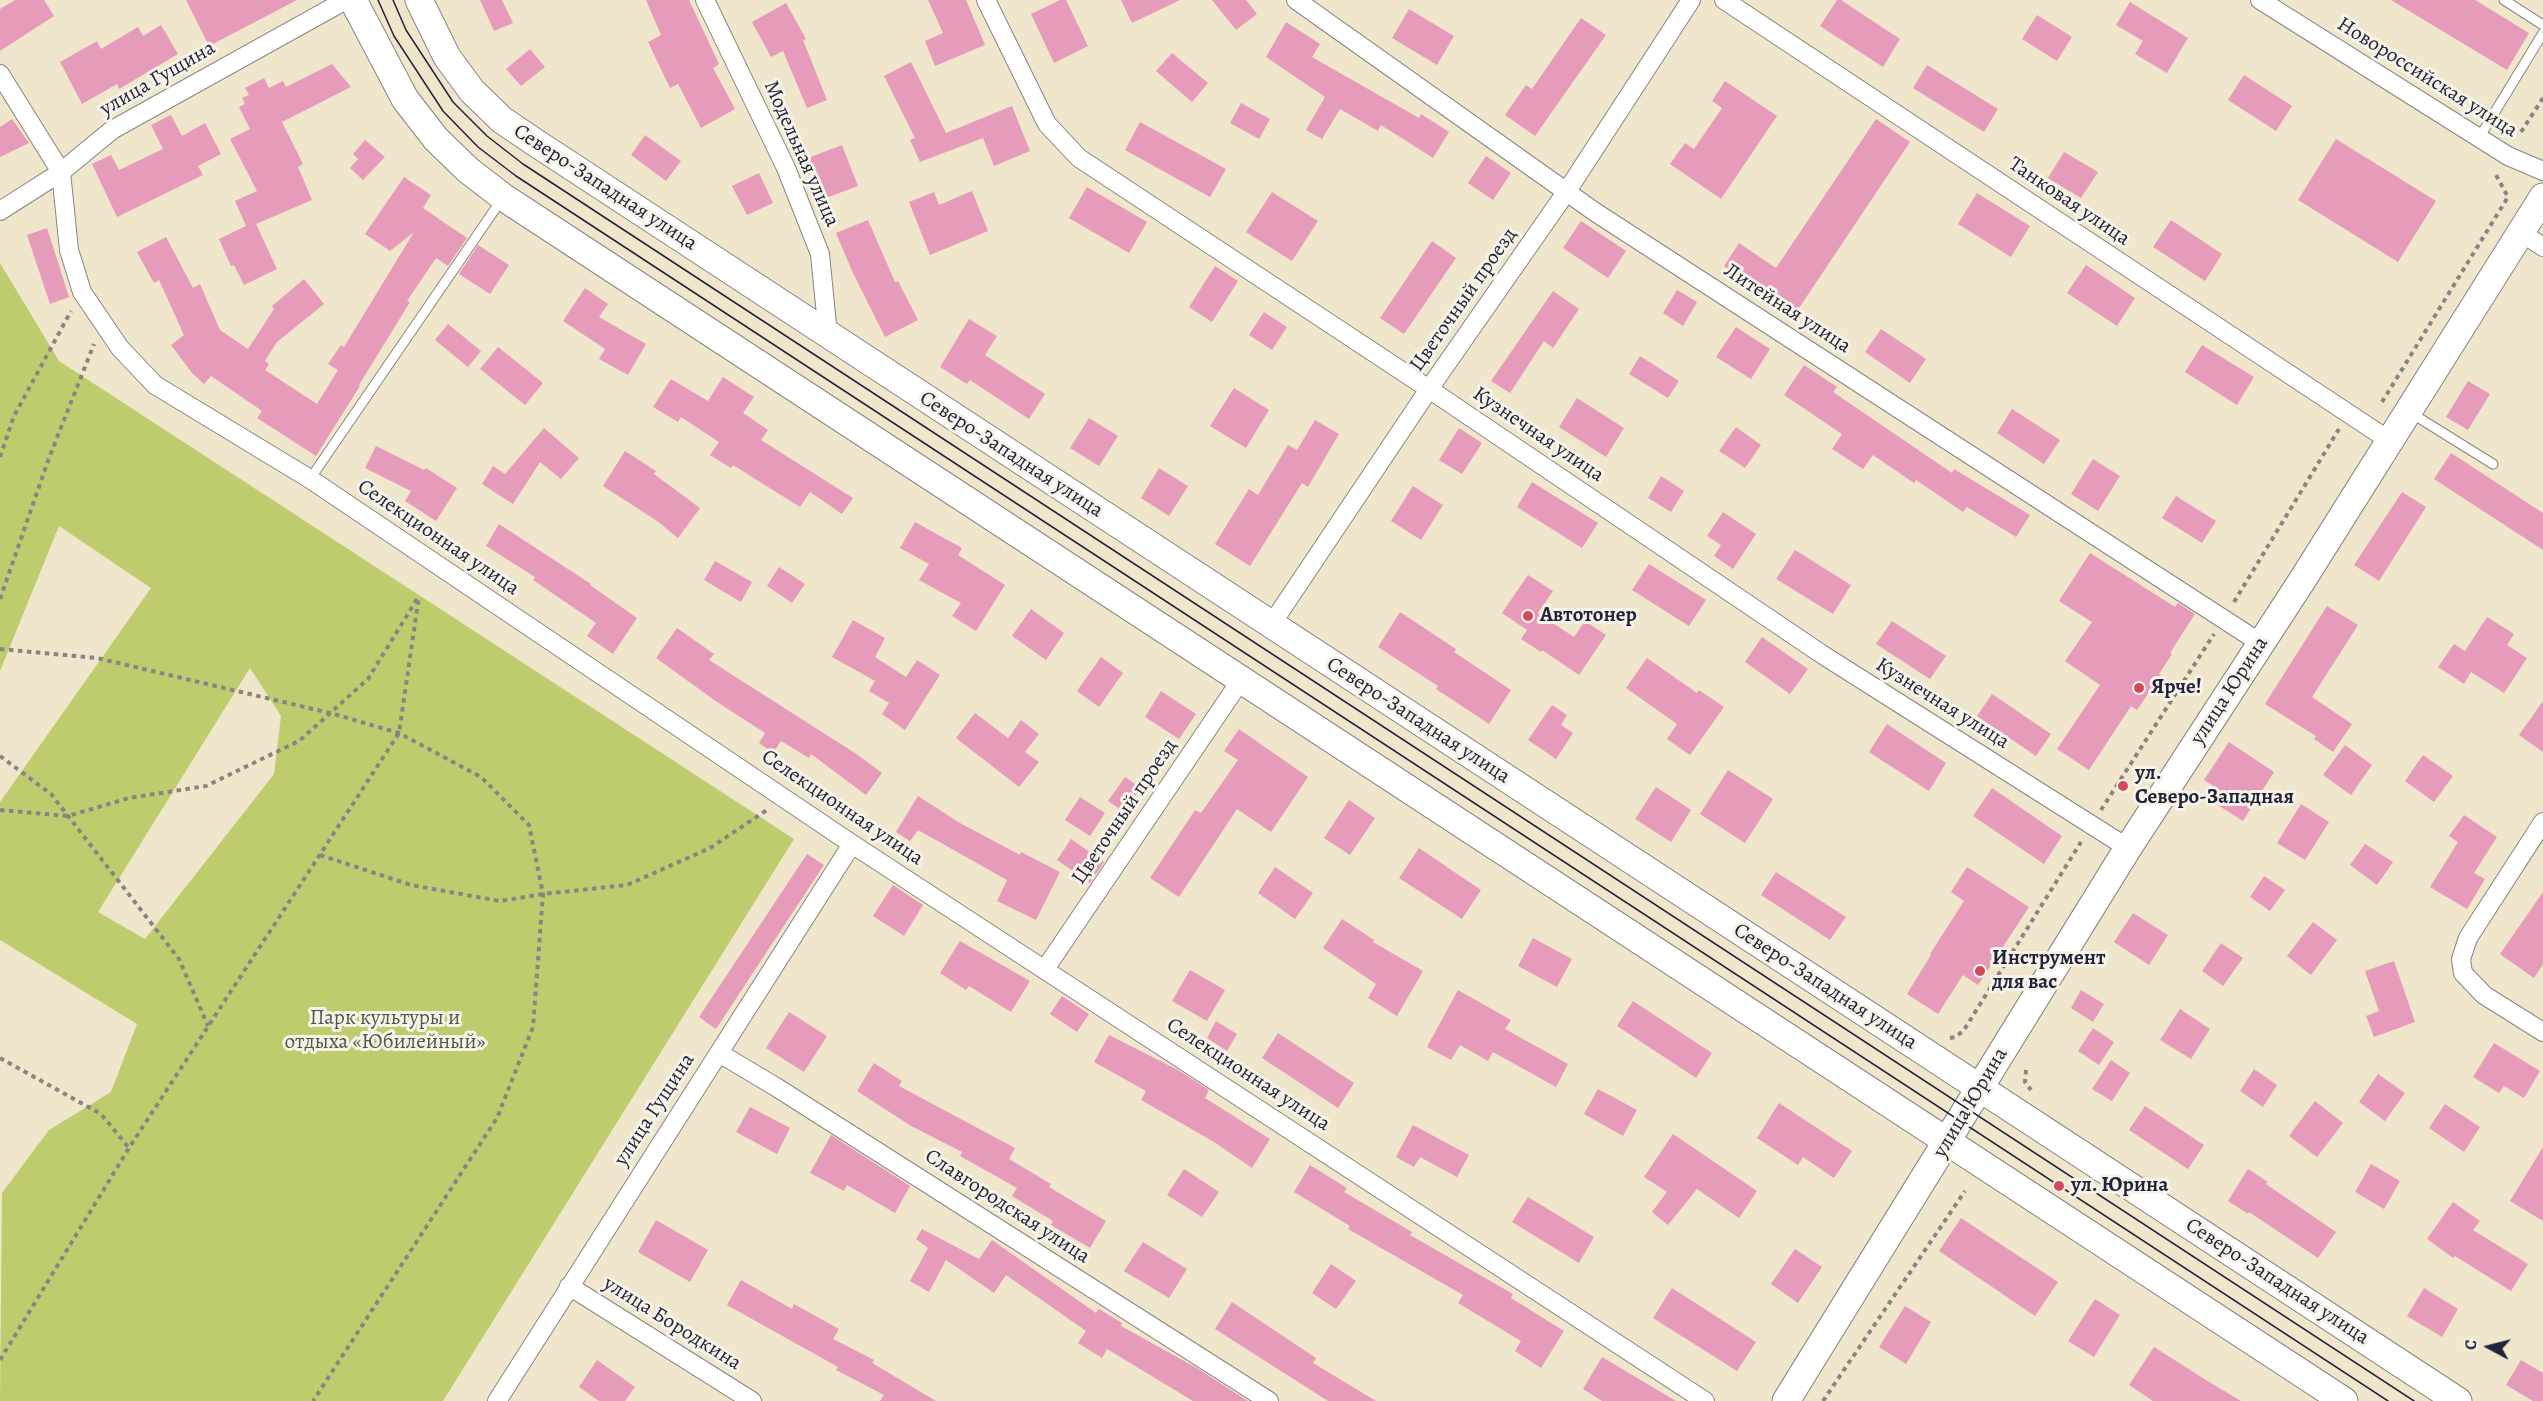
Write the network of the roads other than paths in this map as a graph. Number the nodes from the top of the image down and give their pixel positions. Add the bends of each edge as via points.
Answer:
1 (346, 0) edge
2 (353, 0) edge
3 (419, 0) edge
4 (705, 0) edge
5 (986, 0) edge
6 (1296, 0) edge
7 (1691, 0) edge
8 (1724, 0) edge
9 (2260, 0) edge
10 (2504, 0) edge
11 (2543, 25) edge
12 (2543, 33) edge
13 (0, 74) edge
14 (2479, 138) junction
15 (2543, 171) edge
16 (61, 172) junction
17 (1567, 191) junction
18 (503, 197) junction
19 (2543, 197) edge
20 (0, 211) edge
21 (2532, 240) edge
22 (828, 335) junction
23 (1429, 389) junction
24 (2408, 410) junction
25 (2390, 441) junction
26 (2493, 464) dead end
27 (310, 479) junction
28 (1271, 625) junction
29 (2262, 644) junction
30 (1241, 680) junction
31 (2543, 822) edge
32 (852, 844) junction
33 (2128, 848) junction
34 (1045, 969) junction
35 (2543, 1032) edge
36 (719, 1053) junction
37 (1980, 1087) junction
38 (1948, 1142) junction
39 (569, 1286) junction
40 (496, 1401) edge
41 (752, 1401) edge
42 (1269, 1401) edge
43 (1705, 1401) edge
44 (1786, 1401) edge
45 (2344, 1401) edge
46 (2458, 1401) edge

1 - 16 street, улица Гущина via 112,130
2 - 18 main road via 405,99 436,139
3 - 22 main road, Северо-Западная улица via 447,57 472,91 502,120
4 - 22 street, Модельная улица via 786,168 820,254
5 - 23 street, Кузнечная улица via 1047,124 1078,158
6 - 17 street, Литейная улица
7 - 17 street, Цветочный проезд
8 - 25 street, Танковая улица
9 - 14 street, Новороссийская улица
10 - 11 lane
12 - 14 lane
13 - 16 street
14 - 15 street, Новороссийская улица
16 - 20 street, улица Гущина
16 - 27 street, Селекционная улица via 69,250 82,292 120,348 155,385
17 - 23 street, Цветочный проезд
17 - 29 street, Литейная улица
18 - 27 lane
18 - 30 main road
19 - 21 main road, улица Юрина
21 - 24 main road, улица Юрина
22 - 28 main road, Северо-Западная улица
23 - 28 street, Цветочный проезд
23 - 33 street, Кузнечная улица via 1823,655
24 - 25 main road, улица Юрина
24 - 26 lane
25 - 29 main road, улица Юрина
27 - 32 street, Селекционная улица
28 - 37 main road, Северо-Западная улица
29 - 33 main road, улица Юрина
30 - 34 street, Цветочный проезд
30 - 38 main road
31 - 35 street via 2468,938 2461,959 2463,973 2484,994
32 - 34 street, Селекционная улица
32 - 36 street, улица Гущина
33 - 37 main road, улица Юрина
34 - 43 street, Селекционная улица
36 - 39 street, улица Гущина
36 - 42 street, Славгородская улица
37 - 38 main road, улица Юрина
37 - 46 main road, Северо-Западная улица
38 - 44 main road, улица Юрина
38 - 45 main road
39 - 40 street, улица Гущина
39 - 41 street, улица Бородкина

